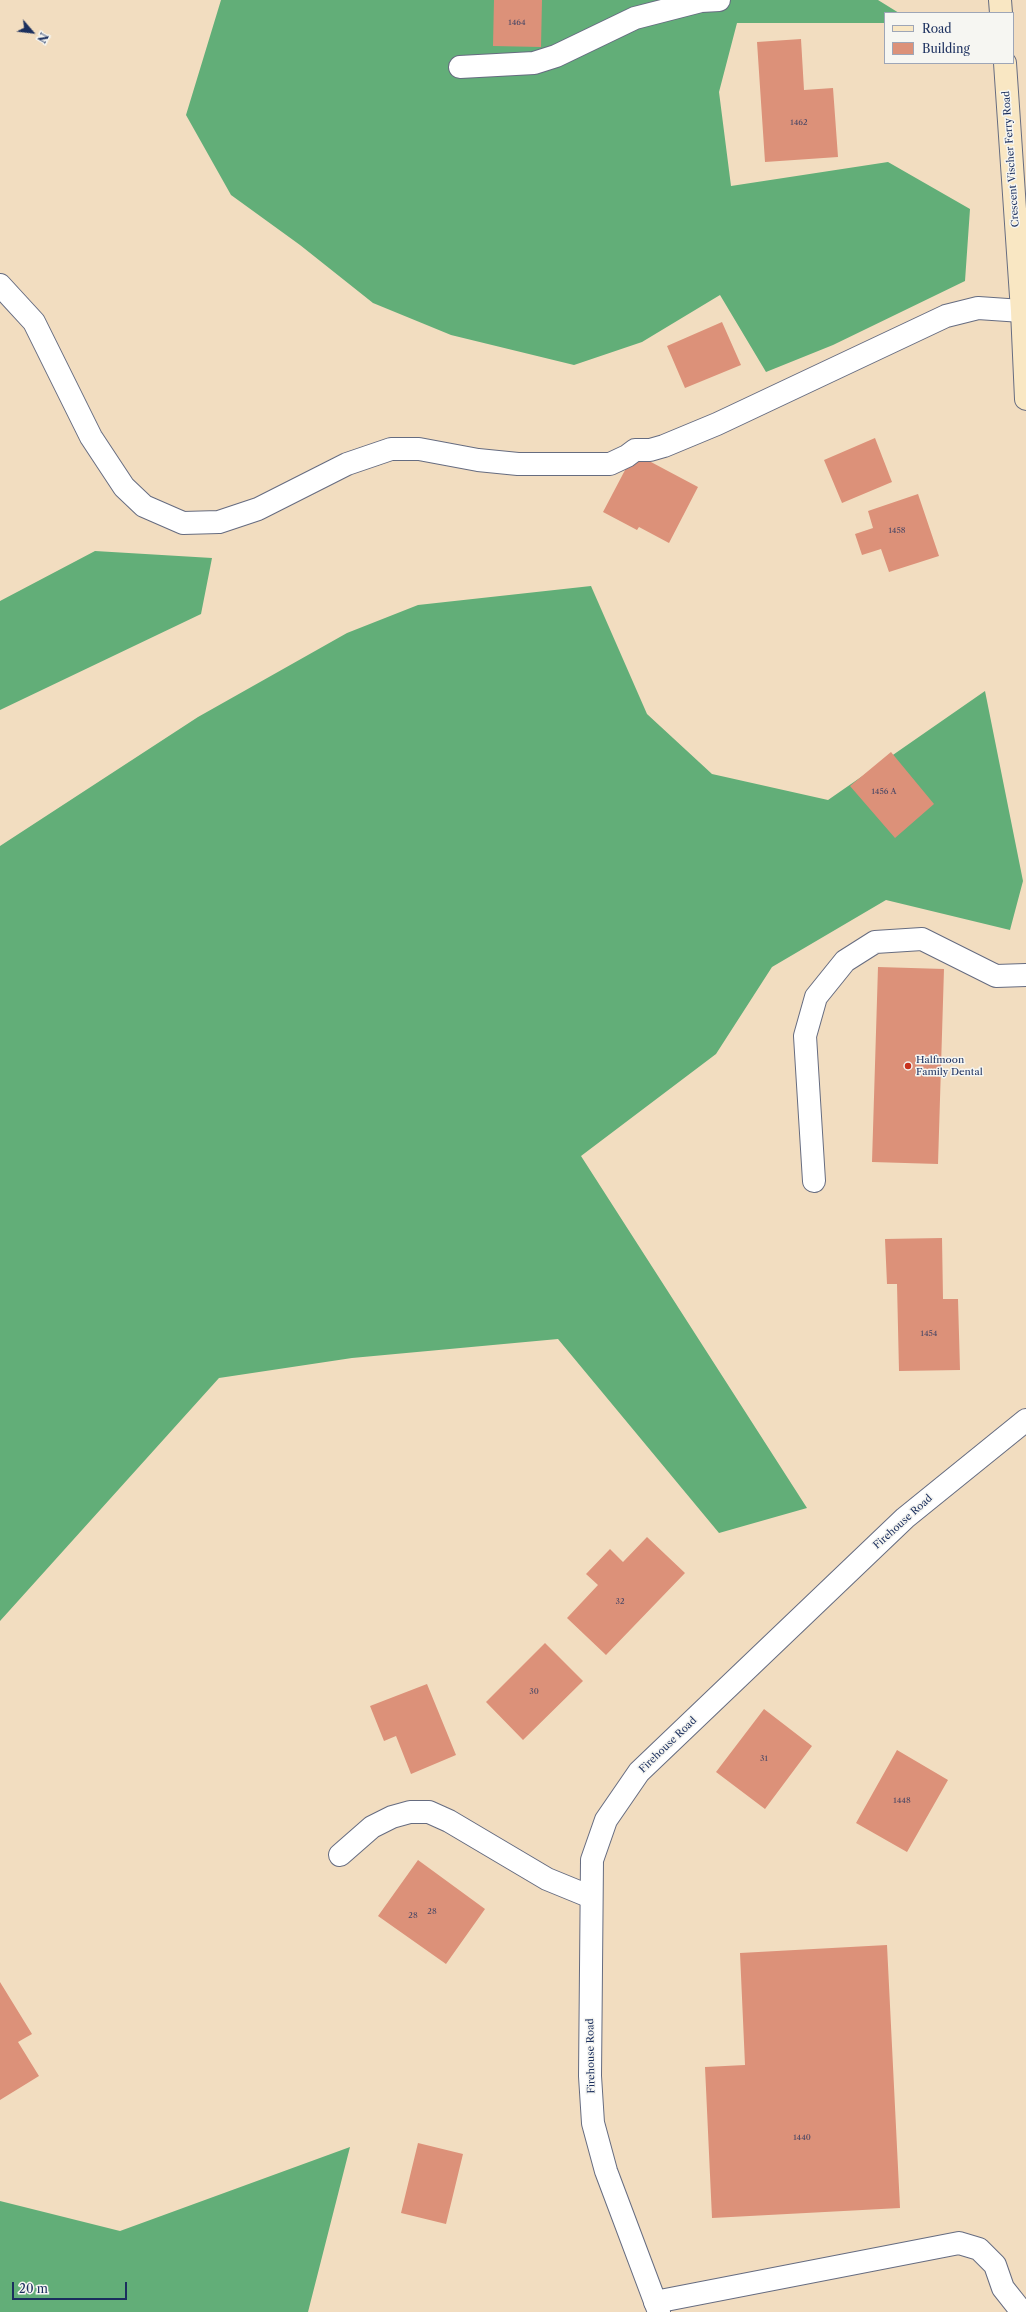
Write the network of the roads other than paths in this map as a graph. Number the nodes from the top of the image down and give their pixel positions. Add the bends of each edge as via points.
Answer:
1 (719, 0) edge
2 (1000, 0) edge
3 (1001, 12) edge
4 (1005, 64) edge
5 (460, 67) dead end
6 (0, 285) edge
7 (1024, 312) edge
8 (1026, 399) edge
9 (1026, 975) edge
10 (814, 1181) dead end
11 (1026, 1420) edge
12 (340, 1855) dead end
13 (591, 1897) junction
14 (657, 2307) edge
15 (1022, 2312) edge

1 - 5 street via 701,1 635,18 556,56 534,63
2 - 3 main road
4 - 7 main road, Crescent Vischer Ferry Road
6 - 7 street via 34,322 91,437 124,487 144,506 183,523 219,522 258,509 347,464 390,449 419,449 478,460 518,464 610,464 635,450 650,450 664,446 717,424 946,316 978,308
7 - 8 main road, Crescent Vischer Ferry Road
9 - 10 street via 996,976 922,939 875,942 845,961 816,997 805,1036
11 - 13 street, Firehouse Road via 905,1518 639,1772 606,1820 592,1860
12 - 13 street via 372,1827 392,1817 410,1812 429,1812 449,1821 547,1879
13 - 14 street, Firehouse Road via 590,2076 593,2123 606,2171
14 - 15 street via 959,2243 979,2249 995,2264 1003,2288

